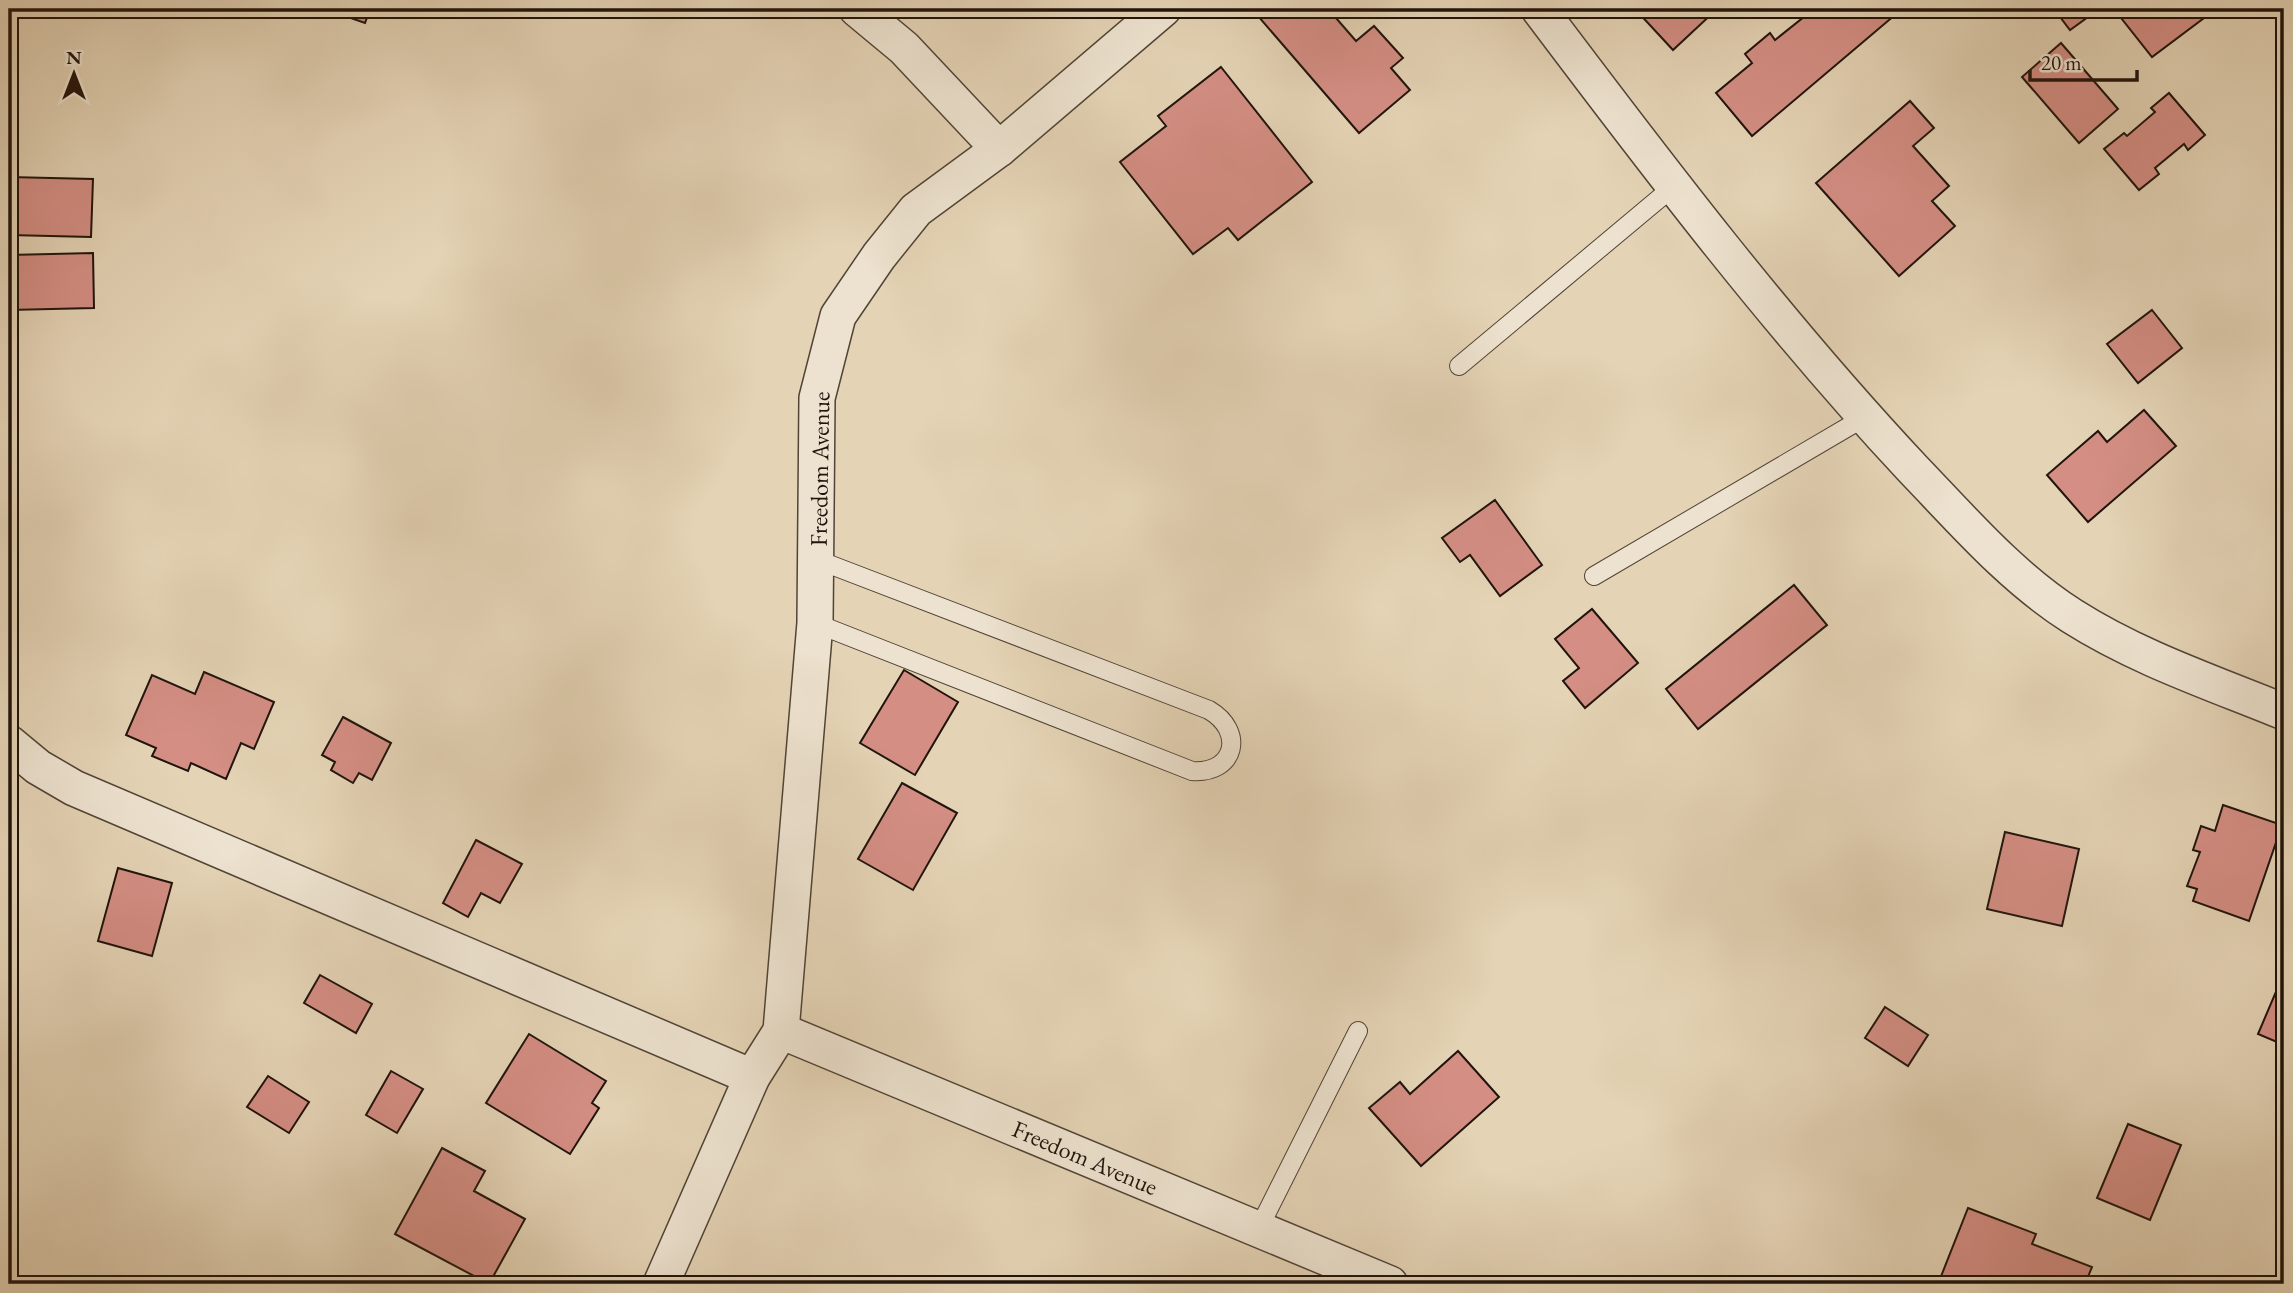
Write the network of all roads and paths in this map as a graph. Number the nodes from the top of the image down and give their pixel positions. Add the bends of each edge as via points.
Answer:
1 (857, 9) edge
2 (1163, 9) edge
3 (1539, 9) edge
4 (999, 149) junction
5 (1673, 187) junction
6 (1459, 366) dead end
7 (1865, 417) junction
8 (818, 561) junction
9 (1594, 576) dead end
10 (815, 623) junction
11 (2284, 712) edge
12 (9, 743) edge
13 (781, 1031) junction
14 (1358, 1031) dead end
15 (752, 1077) junction
16 (1258, 1230) junction
17 (661, 1284) edge
18 (1390, 1284) edge

1 - 4 street via 904,48
2 - 4 street, Freedom Avenue
3 - 5 street
4 - 8 street, Freedom Avenue via 916,210 838,316 817,398
5 - 6 lane
5 - 7 street
7 - 9 lane
7 - 11 street via 1998,558 2072,616 2154,660
8 - 10 street, Freedom Avenue
8 - 10 lane via 1209,710 1223,718 1230,733 1231,754 1223,765 1207,772 1192,771
10 - 13 street, Freedom Avenue
12 - 15 street via 74,788
13 - 15 street, Freedom Avenue
13 - 16 street, Freedom Avenue
14 - 16 lane
15 - 17 street, Freedom Avenue
16 - 18 street, Freedom Avenue

